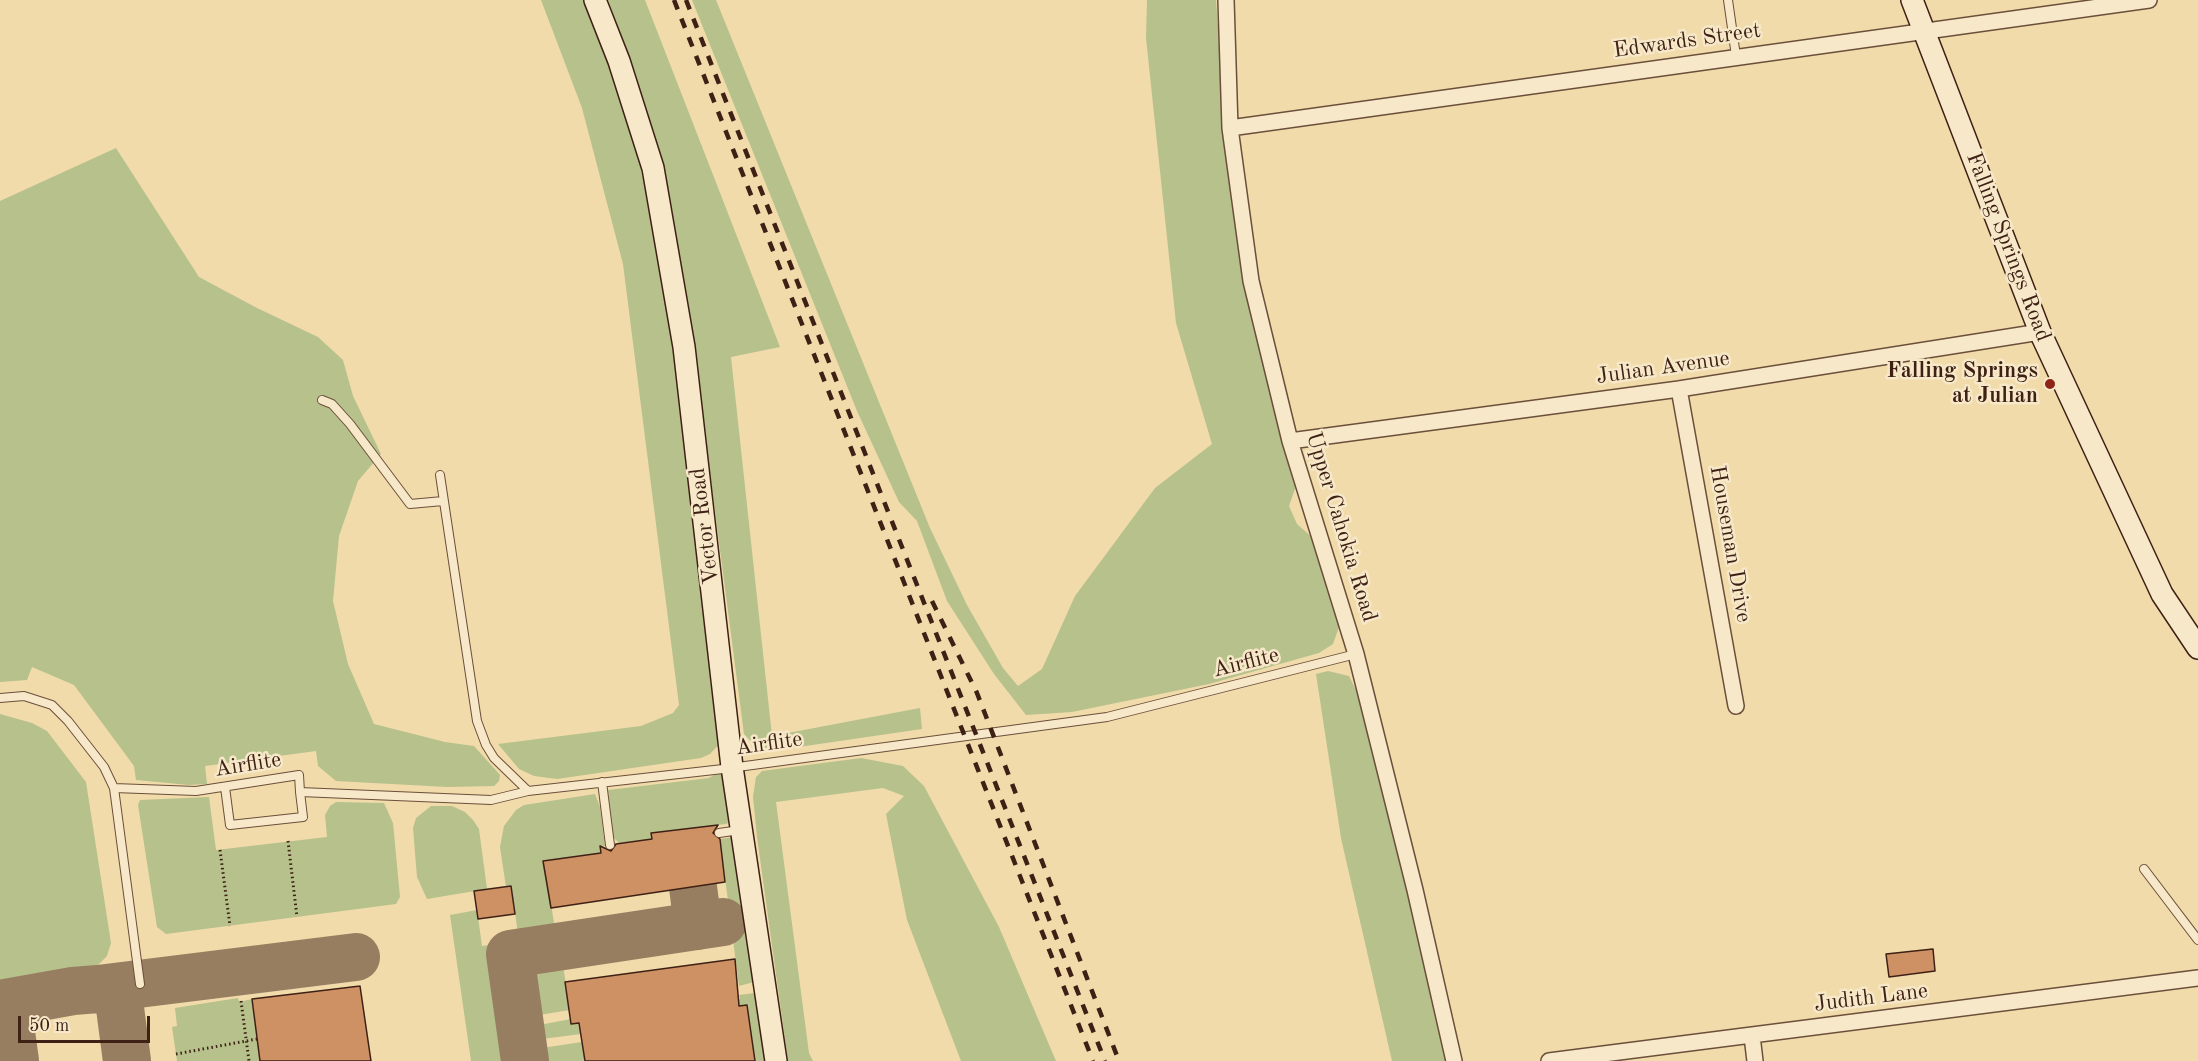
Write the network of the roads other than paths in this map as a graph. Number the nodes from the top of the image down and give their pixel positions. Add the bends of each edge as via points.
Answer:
1 (595, 0) edge
2 (1226, 0) edge
3 (1728, 0) edge
4 (1912, 0) edge
5 (2149, 0) edge
6 (1925, 32) junction
7 (1736, 56) junction
8 (1230, 128) junction
9 (2040, 332) junction
10 (1679, 389) junction
11 (322, 400) dead end
12 (1290, 441) junction
13 (440, 475) dead end
14 (443, 501) junction
15 (2198, 648) edge
16 (1356, 654) junction
17 (0, 698) edge
18 (1736, 706) dead end
19 (732, 767) junction
20 (602, 782) junction
21 (225, 787) junction
22 (114, 788) junction
23 (528, 791) junction
24 (300, 792) junction
25 (742, 830) junction
26 (719, 833) dead end
27 (610, 845) dead end
28 (2144, 868) dead end
29 (2198, 940) edge
30 (2198, 978) edge
31 (140, 984) dead end
32 (1752, 1036) junction
33 (776, 1061) edge
34 (1454, 1061) edge
35 (1549, 1061) edge
36 (1755, 1061) edge

1 - 19 street, Vector Road via 619,60 653,168 684,347
2 - 8 street, Upper Cahokia Road
3 - 7 lane
4 - 6 street, Falling Springs Road
5 - 6 street, Edwards Street
6 - 7 street, Edwards Street
6 - 9 street, Falling Springs Road
7 - 8 street, Edwards Street
8 - 12 street, Upper Cahokia Road via 1251,281
9 - 10 street, Julian Avenue
9 - 15 street, Falling Springs Road via 2162,594
10 - 12 street, Julian Avenue
10 - 18 street, Houseman Drive
11 - 14 lane via 332,404 350,424 410,504
12 - 16 street, Upper Cahokia Road
13 - 14 lane
14 - 23 lane via 477,721 494,758
16 - 19 lane, Airflite via 1107,717
16 - 34 street, Upper Cahokia Road
17 - 22 lane via 24,696 51,705 104,767
19 - 20 lane, Airflite
19 - 25 street, Vector Road
20 - 23 lane, Airflite
20 - 27 lane
21 - 22 lane, Airflite via 196,791
21 - 24 lane, Airflite via 299,775
21 - 24 lane via 230,825 303,817
22 - 31 lane
23 - 24 lane, Airflite via 491,800
25 - 26 lane
25 - 33 street, Vector Road
28 - 29 lane
30 - 32 street, Judith Lane
32 - 35 street, Judith Lane
32 - 36 street

